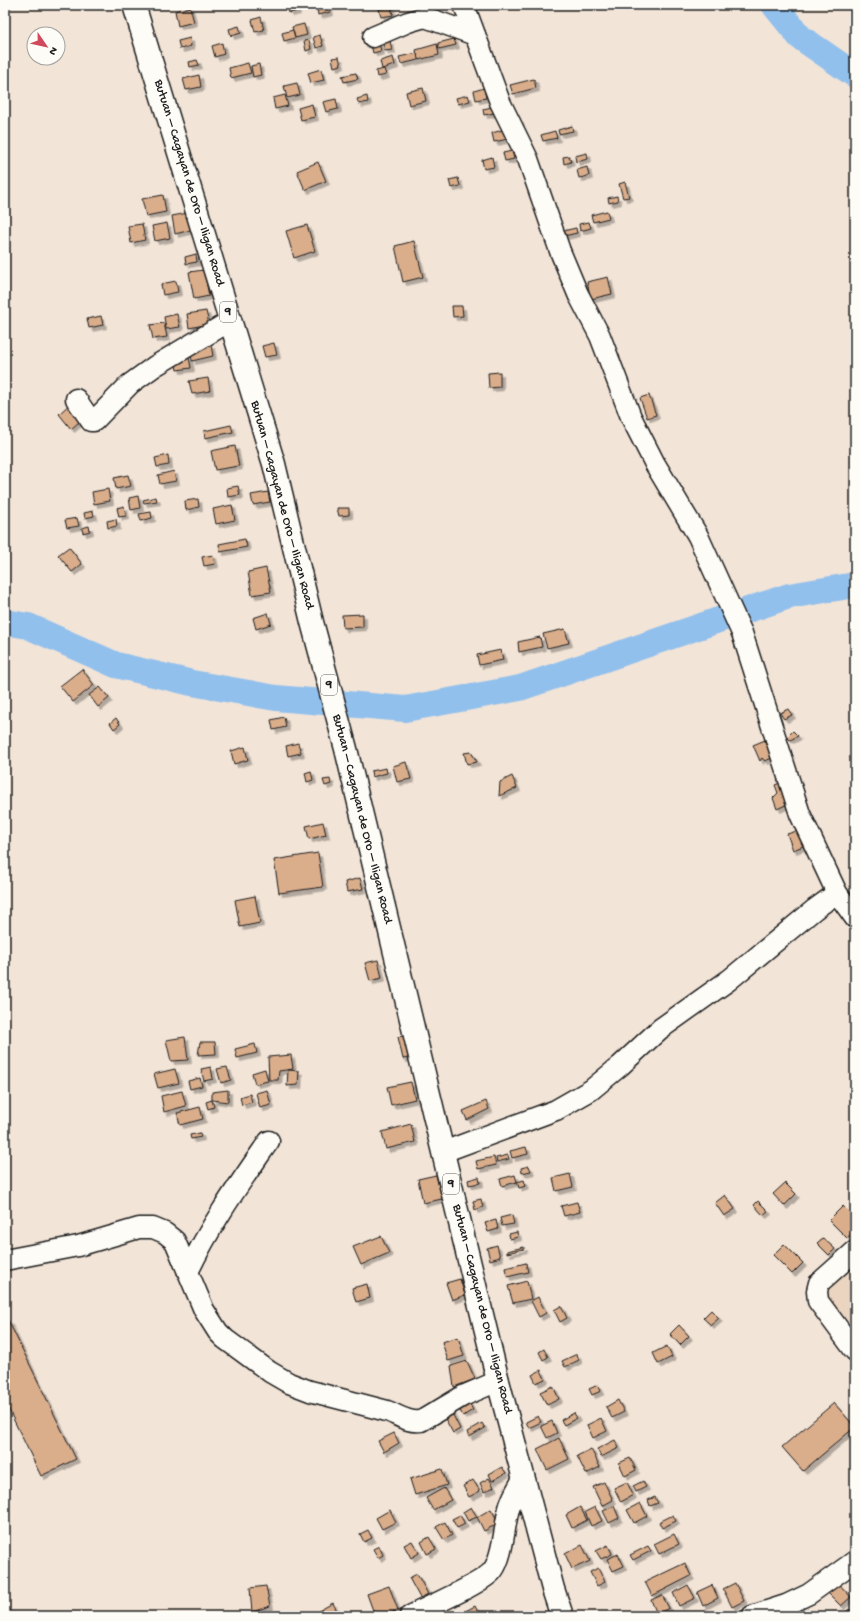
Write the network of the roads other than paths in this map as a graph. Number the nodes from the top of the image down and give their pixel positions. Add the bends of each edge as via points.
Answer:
1 (134, 5) edge
2 (464, 5) edge
3 (475, 35) junction
4 (373, 36) dead end
5 (231, 323) junction
6 (76, 399) dead end
7 (837, 893) junction
8 (855, 918) edge
9 (269, 1141) dead end
10 (443, 1152) junction
11 (855, 1251) edge
12 (5, 1260) edge
13 (188, 1272) junction
14 (855, 1352) edge
15 (498, 1381) junction
16 (524, 1477) junction
17 (855, 1561) edge
18 (410, 1616) edge
19 (562, 1616) edge
20 (752, 1616) edge

1 - 5 highway, Butuan – Cagayan de Oro – Iligan Road / 9
2 - 3 street
3 - 4 street via 425,18
3 - 7 street via 500,102 528,159 560,251 578,294 600,336 631,417 655,464 698,536 742,633 800,814
5 - 6 street via 155,366 130,384 94,421 91,421
5 - 10 highway, Butuan – Cagayan de Oro – Iligan Road / 9 via 274,464
7 - 8 street
7 - 10 street via 729,980 660,1029 591,1090 556,1110
9 - 13 street via 224,1206
10 - 15 highway, Butuan – Cagayan de Oro – Iligan Road / 9
11 - 14 street via 819,1283 817,1291 818,1301
12 - 13 street via 78,1246 139,1228 153,1228 175,1241
13 - 15 street via 204,1310 218,1332 270,1372 310,1391 387,1411 414,1422 421,1421 462,1396
15 - 16 highway, Butuan – Cagayan de Oro – Iligan Road / 9
16 - 18 street via 510,1505 498,1561 493,1571
16 - 19 highway, Butuan – Cagayan de Oro – Iligan Road / 9
17 - 20 street via 809,1594

